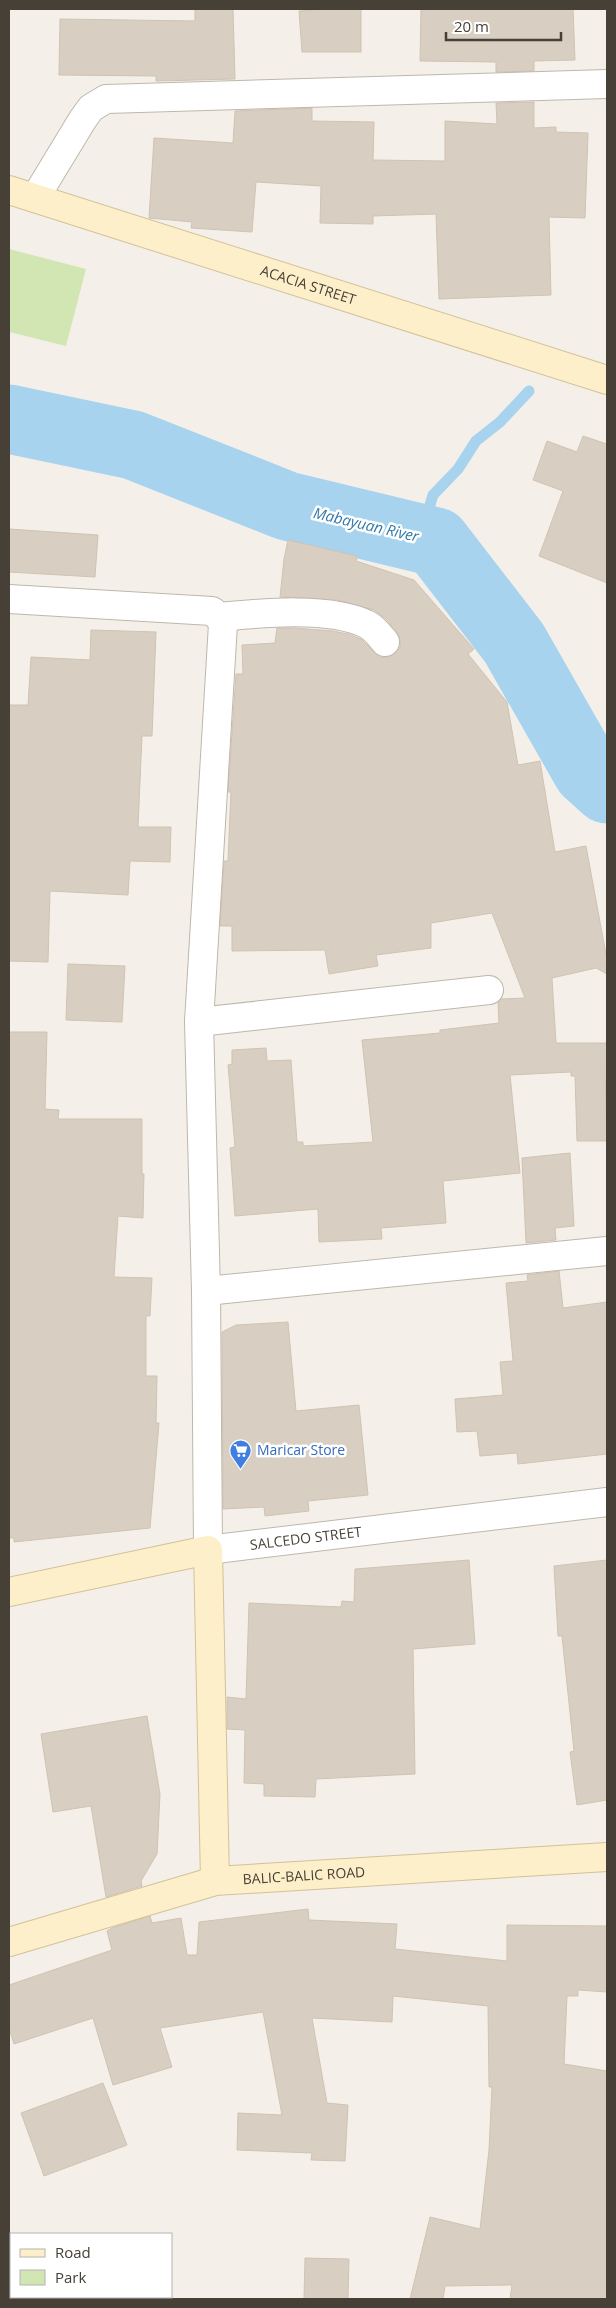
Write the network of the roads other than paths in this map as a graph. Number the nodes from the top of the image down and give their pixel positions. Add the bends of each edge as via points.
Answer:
1 (607, 84) edge
2 (9, 190) edge
3 (34, 198) junction
4 (606, 375) edge
5 (9, 599) edge
6 (219, 617) junction
7 (385, 642) dead end
8 (489, 990) dead end
9 (199, 1022) junction
10 (607, 1251) edge
11 (206, 1291) junction
12 (607, 1502) edge
13 (208, 1550) junction
14 (9, 1592) edge
15 (607, 1857) edge
16 (215, 1881) junction
17 (9, 1942) edge

1 - 3 street via 106,99 91,108 83,118
2 - 3 main road, ACACIA STREET
3 - 4 main road, ACACIA STREET
5 - 6 street via 212,611
6 - 7 street via 264,612 351,619 370,626
6 - 9 street via 223,632
8 - 9 street
9 - 11 street
10 - 11 street
11 - 13 street
12 - 13 street, SALCEDO STREET
13 - 14 main road, SALCEDO STREET
13 - 16 main road
15 - 16 main road, BALIC-BALIC ROAD
16 - 17 main road, BALIC-BALIC ROAD

